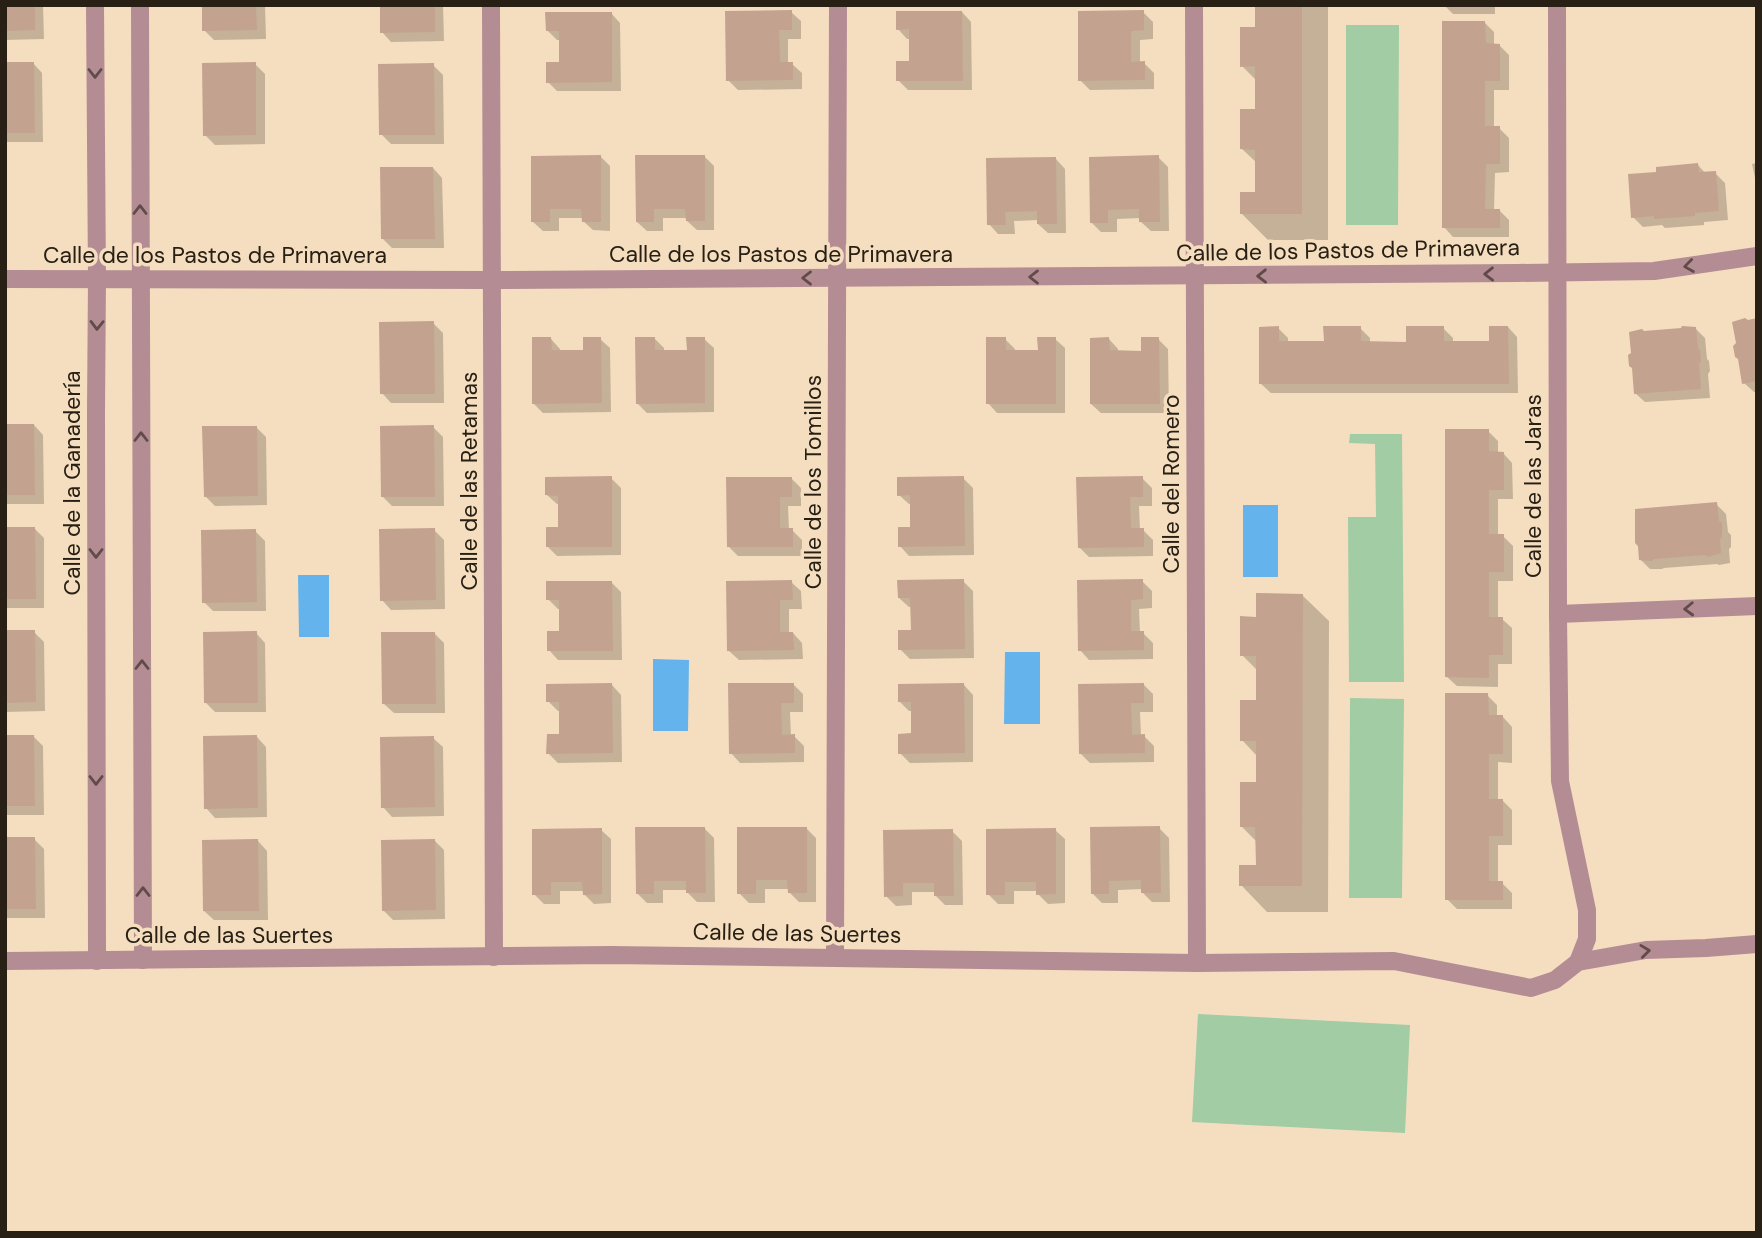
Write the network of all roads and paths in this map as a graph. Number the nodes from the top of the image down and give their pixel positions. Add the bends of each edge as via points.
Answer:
1 (95, 5) edge
2 (140, 5) edge
3 (492, 5) edge
4 (838, 5) edge
5 (1194, 5) edge
6 (1557, 5) edge
7 (1757, 256) edge
8 (1558, 273) junction
9 (1195, 276) junction
10 (838, 277) junction
11 (97, 278) junction
12 (5, 279) edge
13 (141, 279) junction
14 (493, 280) junction
15 (1757, 606) edge
16 (1558, 614) junction
17 (1757, 944) edge
18 (494, 957) junction
19 (835, 958) junction
20 (143, 960) junction
21 (5, 961) edge
22 (97, 961) junction
23 (1578, 962) junction
24 (1197, 964) junction

1 -> 11 street, Calle de la Ganadería
13 -> 2 street
3 - 14 street, Calle de las Retamas
4 - 10 street, Calle de los Tomillos
5 - 9 street, Calle del Romero
6 - 8 street, Calle de las Jaras
7 -> 8 street, Calle de los Pastos de Primavera via 1654,271
8 -> 9 street, Calle de los Pastos de Primavera
8 - 16 street, Calle de las Jaras
9 -> 10 street, Calle de los Pastos de Primavera
9 - 24 street, Calle del Romero
10 -> 14 street, Calle de los Pastos de Primavera
10 - 19 street, Calle de los Tomillos
11 - 12 street, Calle de los Pastos de Primavera
11 - 13 street, Calle de los Pastos de Primavera
11 -> 22 street, Calle de la Ganadería
13 - 14 street, Calle de los Pastos de Primavera
20 -> 13 street
14 - 18 street, Calle de las Retamas
15 -> 16 street
16 - 23 street, Calle de las Jaras via 1560,781 1587,910 1587,939
23 -> 17 street via 1646,950
18 - 19 street, Calle de las Suertes
18 - 20 street, Calle de las Suertes
19 - 24 street, Calle de las Suertes
20 - 22 street, Calle de las Suertes
21 - 22 street, Calle de las Suertes
23 - 24 street, Calle de las Suertes via 1555,980 1531,988 1394,961

